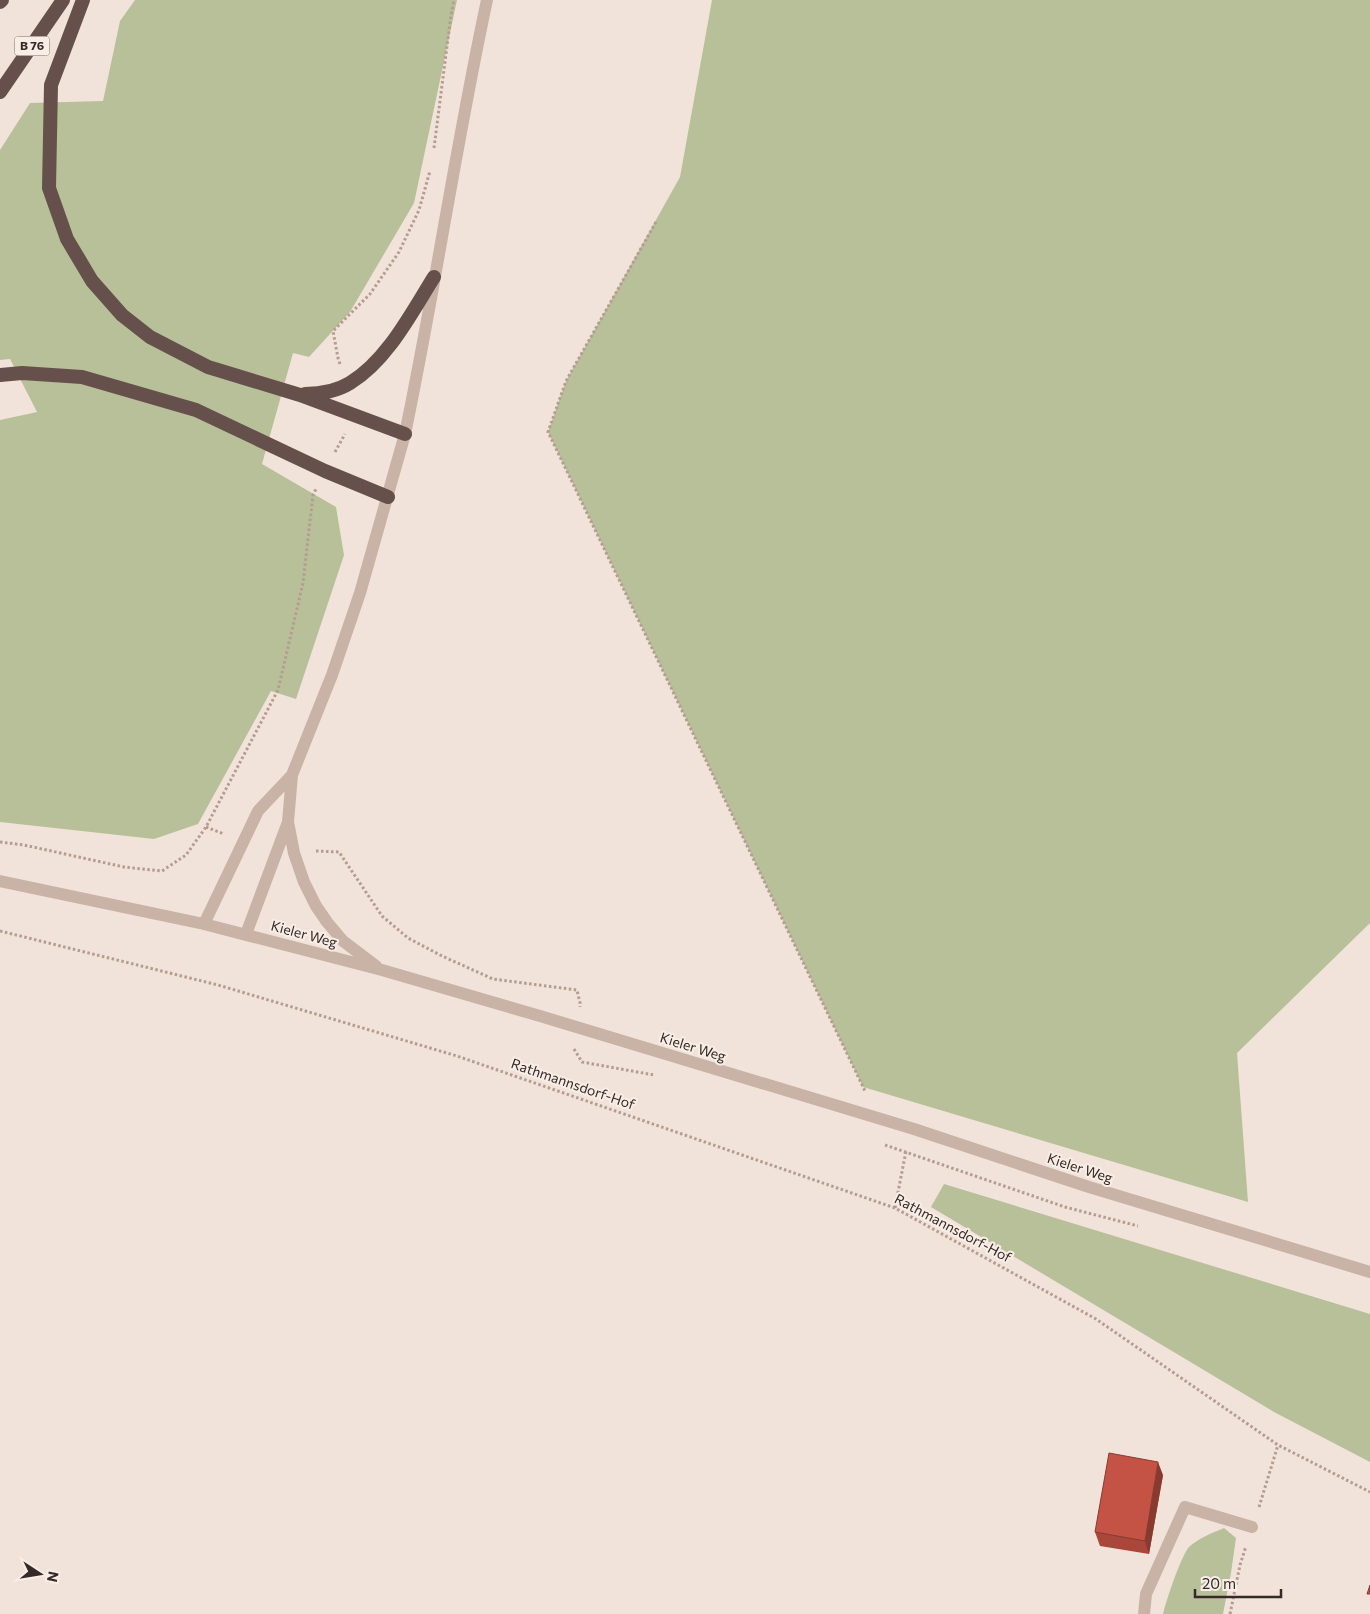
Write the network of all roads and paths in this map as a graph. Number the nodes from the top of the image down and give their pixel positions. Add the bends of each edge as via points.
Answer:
1 (63, 0) edge
2 (83, 0) edge
3 (454, 0) edge
4 (487, 0) edge
5 (0, 92) edge
6 (434, 153) dead end
7 (432, 162) dead end
8 (656, 222) dead end
9 (434, 277) junction
10 (0, 375) edge
11 (350, 384) junction
12 (300, 395) junction
13 (354, 416) junction
14 (405, 434) junction
15 (325, 471) junction
16 (388, 496) junction
17 (292, 774) junction
18 (288, 822) junction
19 (0, 842) edge
20 (0, 881) edge
21 (204, 924) junction
22 (0, 931) edge
23 (246, 934) junction
24 (382, 970) junction
25 (882, 1120) junction
26 (914, 1129) junction
27 (895, 1208) junction
28 (1370, 1272) edge
29 (1370, 1492) edge
30 (1252, 1527) dead end
31 (1144, 1614) edge

1 - 5 highway, B 76
2 - 12 highway via 51,85 48,188 67,239 92,282 122,315 150,337 208,367
3 - 6 path
4 - 9 street
7 - 11 path via 419,210 399,252 370,294 333,331 338,358
8 - 25 path via 566,381 548,432 863,1088
9 - 11 highway via 374,364
9 - 14 street
10 - 15 highway via 22,373 82,377 186,407
11 - 12 highway via 321,394
12 - 13 highway
13 - 14 highway
13 - 15 path
14 - 16 street
15 - 16 highway
15 - 19 path via 313,495 303,583 278,690 206,827 186,855 162,871 124,867
16 - 17 street via 332,675
17 - 18 street
17 - 21 street via 258,811
18 - 23 street
18 - 24 street via 294,853 316,906 343,941
20 - 21 street, Kieler Weg
21 - 23 street, Kieler Weg
22 - 27 path, Rathmannsdorf-Hof via 218,985 457,1056
23 - 24 street, Kieler Weg
24 - 25 street, Kieler Weg
25 - 26 street, Kieler Weg
26 - 27 path
26 - 28 street, Kieler Weg via 1089,1187
27 - 29 path, Rathmannsdorf-Hof via 1096,1319 1278,1445
30 - 31 street via 1185,1507 1146,1594

